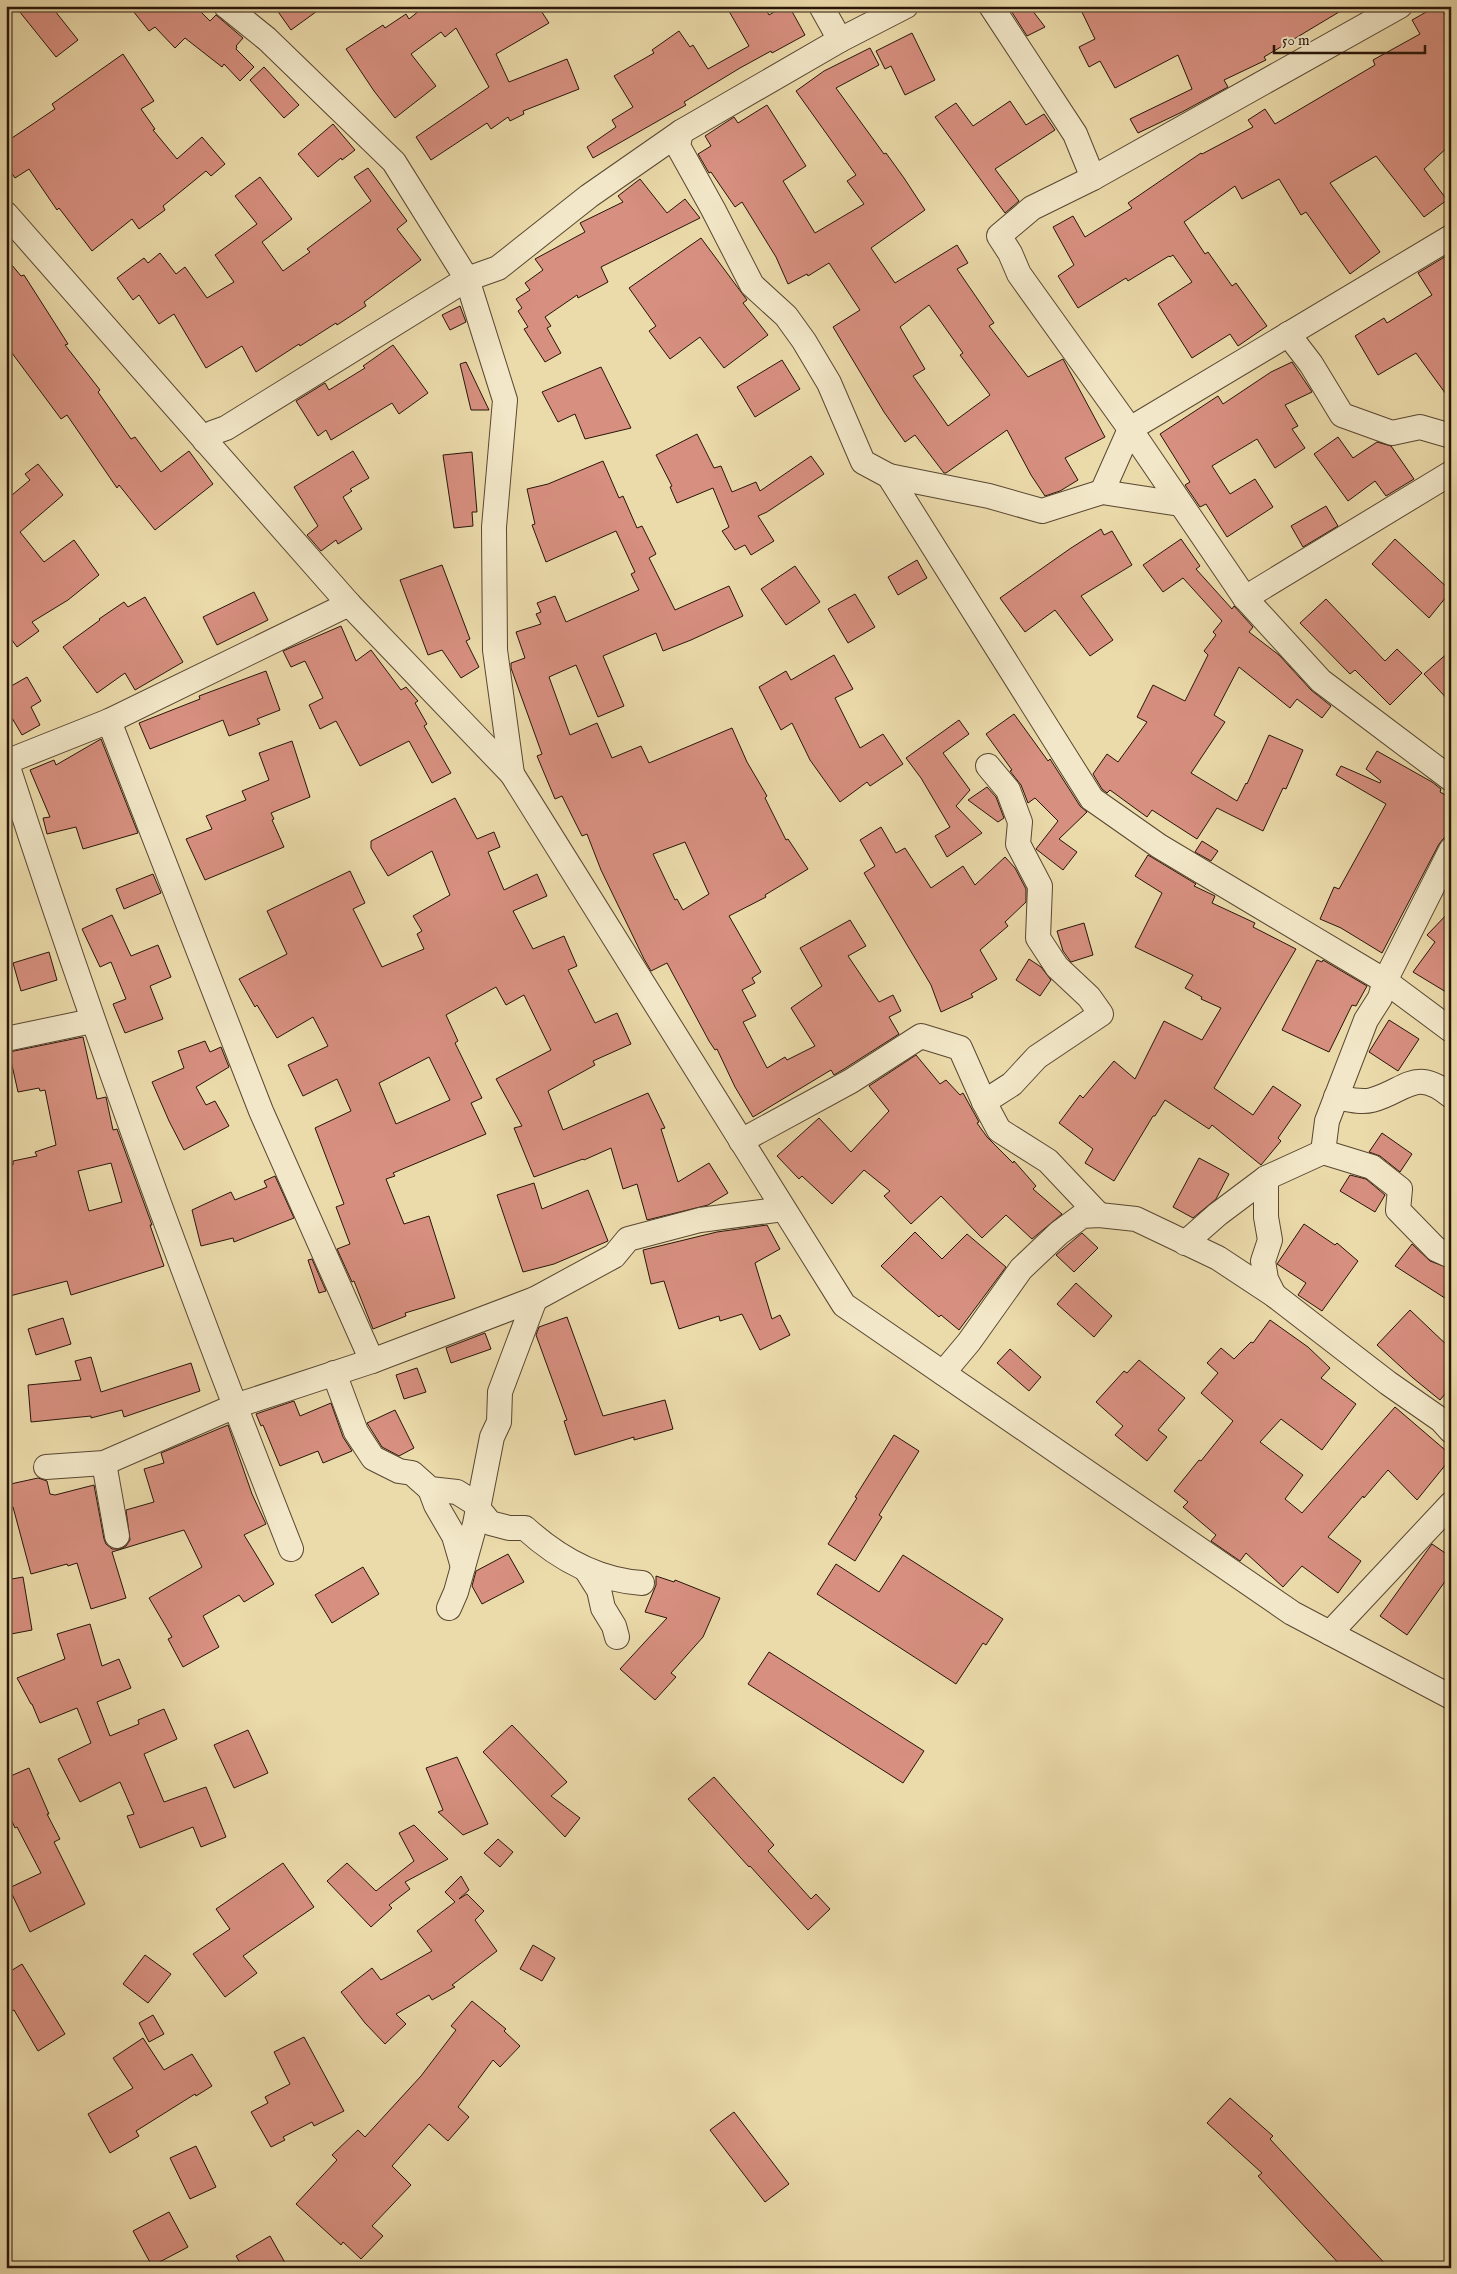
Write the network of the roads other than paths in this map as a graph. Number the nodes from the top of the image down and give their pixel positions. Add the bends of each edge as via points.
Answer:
1 (226, 6) edge
2 (821, 6) edge
3 (906, 6) edge
4 (991, 6) edge
5 (1400, 6) edge
6 (840, 40) junction
7 (681, 132) junction
8 (1093, 178) junction
9 (6, 214) edge
10 (1451, 237) edge
11 (467, 279) junction
12 (1288, 334) junction
13 (1130, 429) junction
14 (1451, 436) edge
15 (205, 440) junction
16 (1451, 473) edge
17 (889, 476) junction
18 (1102, 492) junction
19 (1180, 504) junction
20 (1246, 598) junction
21 (349, 604) junction
22 (109, 721) junction
23 (6, 761) edge
24 (988, 766) dead end
25 (512, 774) junction
26 (1451, 779) edge
27 (1451, 850) edge
28 (1385, 981) junction
29 (92, 1021) junction
30 (1451, 1030) edge
31 (6, 1039) edge
32 (1451, 1096) edge
33 (1336, 1097) junction
34 (984, 1102) junction
35 (740, 1141) junction
36 (1323, 1152) junction
37 (1266, 1178) junction
38 (783, 1209) junction
39 (1099, 1215) junction
40 (1185, 1243) junction
41 (1449, 1255) dead end
42 (1274, 1295) junction
43 (535, 1299) junction
44 (372, 1361) junction
45 (334, 1373) junction
46 (943, 1373) junction
47 (235, 1406) junction
48 (1451, 1431) edge
49 (104, 1464) junction
50 (46, 1467) dead end
51 (430, 1489) junction
52 (1451, 1504) edge
53 (479, 1511) junction
54 (117, 1536) dead end
55 (292, 1549) dead end
56 (463, 1567) junction
57 (587, 1571) junction
58 (642, 1583) dead end
59 (448, 1608) dead end
60 (1330, 1633) junction
61 (617, 1637) dead end
62 (1451, 1697) edge

1 - 11 street via 267,39 394,162
2 - 6 street
3 - 6 street
4 - 8 street via 1075,134
5 - 8 street
6 - 7 street
7 - 11 street via 589,196 498,268
7 - 17 street via 678,146 752,285 786,316 804,341 829,383 863,462
8 - 13 street via 1032,208 998,236 1010,252 1018,274
9 - 15 street
10 - 12 street
11 - 15 street
11 - 25 street via 505,400 494,527 495,650
12 - 13 street
12 - 14 street via 1342,415 1392,433 1420,427
13 - 18 street
13 - 19 street
15 - 21 street
16 - 20 street
17 - 18 street via 989,496 1042,511
17 - 28 street via 1092,799 1158,846
18 - 19 street
19 - 20 street
20 - 26 street via 1321,681
21 - 22 street
21 - 25 street
22 - 23 street
22 - 44 street via 261,1111
23 - 29 street
24 - 34 street via 1008,790 1020,822 1018,844 1040,886 1038,938 1057,967 1089,997 1101,1014 1037,1057 1012,1084
25 - 35 street
27 - 28 street
28 - 30 street
28 - 33 street
29 - 31 street
29 - 47 street
32 - 33 street via 1437,1084 1411,1081 1370,1100
33 - 36 street via 1327,1120
34 - 35 street via 960,1048 921,1036 850,1081
34 - 39 street via 999,1130 1048,1161
35 - 38 street
36 - 37 street
36 - 41 street via 1372,1167 1400,1189 1398,1210 1436,1249
37 - 40 street
37 - 42 street via 1266,1217 1270,1240 1263,1261 1266,1279
38 - 43 street via 700,1220 628,1239 614,1256
38 - 46 street via 844,1304
39 - 40 street via 1136,1219
39 - 46 street via 1082,1216 1059,1233 1021,1270
40 - 42 street via 1218,1258
42 - 48 street via 1441,1420
43 - 44 street
43 - 53 street via 500,1392 498,1422 492,1437
44 - 45 street
45 - 47 street
45 - 51 street via 356,1432 373,1458 412,1474
46 - 60 street via 1292,1613
47 - 49 street
47 - 55 street
49 - 50 street
49 - 54 street
51 - 53 street via 457,1492 473,1502
51 - 56 street via 454,1536
52 - 60 street
53 - 56 street
53 - 57 street via 490,1523 525,1528 544,1545
56 - 59 street
57 - 58 street
57 - 61 street via 599,1590 603,1608
60 - 62 street

